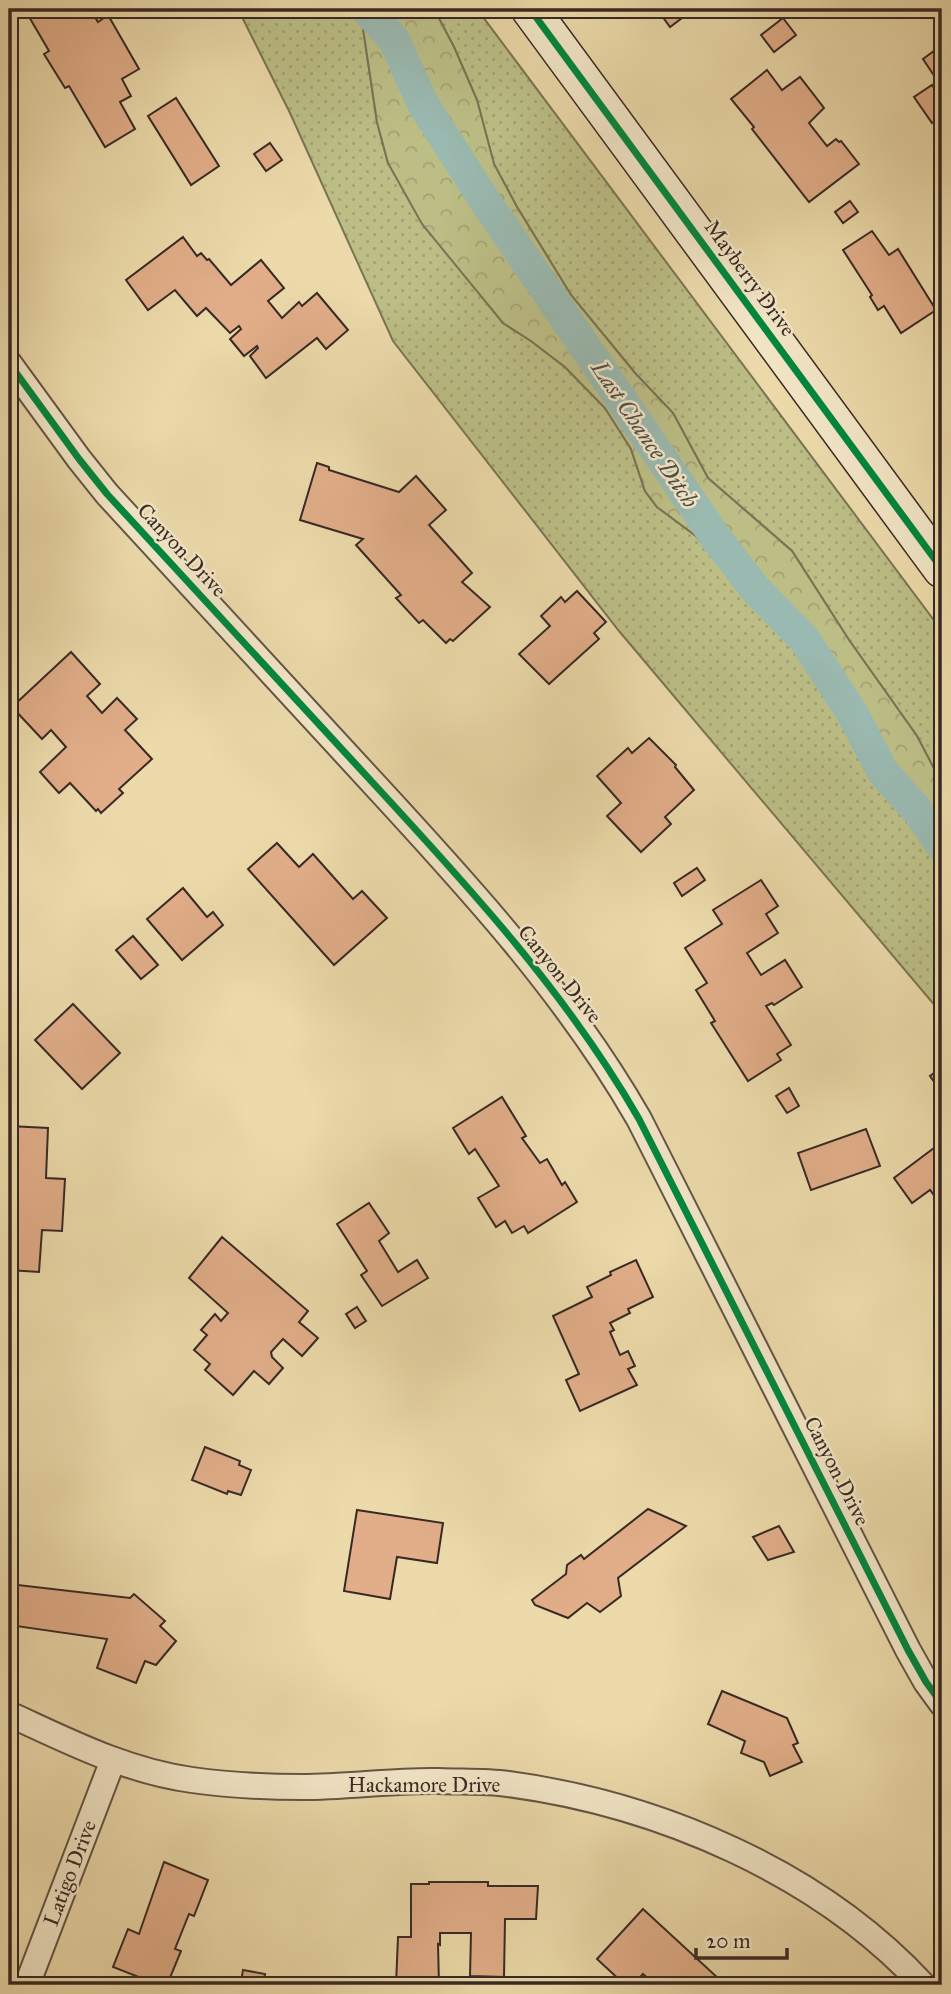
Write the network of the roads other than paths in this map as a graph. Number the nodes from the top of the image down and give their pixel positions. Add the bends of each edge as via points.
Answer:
1 (530, 9) edge
2 (9, 363) edge
3 (942, 569) edge
4 (942, 1704) edge
5 (9, 1714) edge
6 (114, 1760) junction
7 (27, 1985) edge
8 (923, 1985) edge

1 - 3 main road, Mayberry Drive
2 - 4 street, Canyon Drive via 107,494 431,846 596,1048 639,1118 908,1650
5 - 6 street, Hackamore Drive
6 - 7 street, Latigo Drive
6 - 8 street, Hackamore Drive via 190,1780 251,1786 436,1781 505,1784 610,1805 730,1848 781,1875 862,1929

